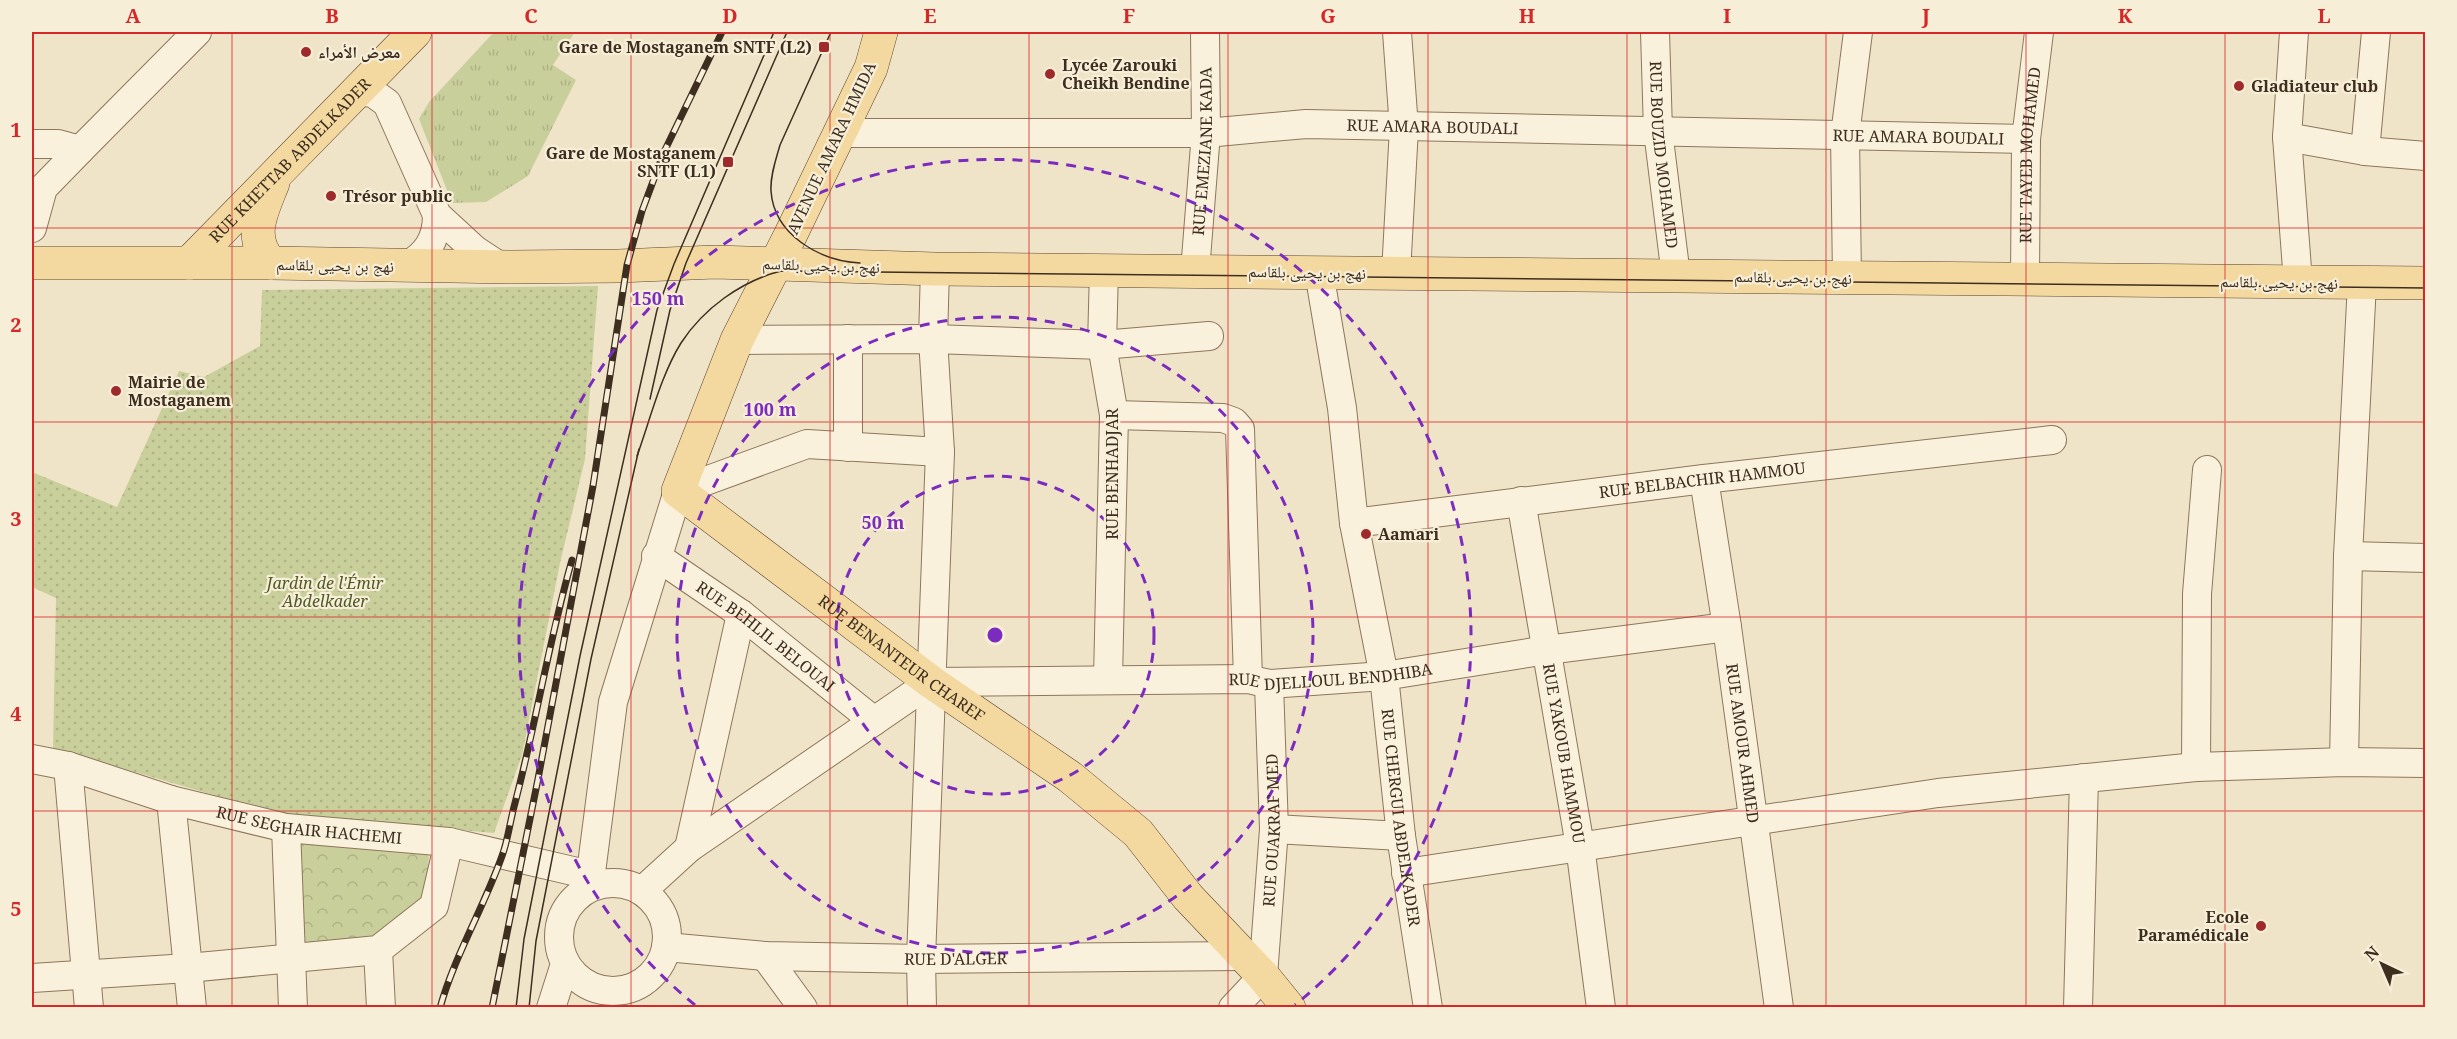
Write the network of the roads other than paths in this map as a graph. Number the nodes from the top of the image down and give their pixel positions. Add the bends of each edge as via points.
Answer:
1 (197, 32) edge
2 (881, 32) edge
3 (1205, 32) edge
4 (1396, 32) edge
5 (1655, 32) edge
6 (1858, 32) edge
7 (2039, 32) edge
8 (2294, 32) edge
9 (2376, 32) edge
10 (408, 38) edge
11 (356, 91) junction
12 (392, 110) junction
13 (1404, 128) junction
14 (1658, 131) junction
15 (841, 133) junction
16 (1206, 133) junction
17 (1845, 135) junction
18 (2287, 137) junction
19 (2026, 139) junction
20 (32, 144) edge
21 (80, 150) junction
22 (2365, 151) junction
23 (2426, 156) edge
24 (279, 171) junction
25 (437, 215) junction
26 (32, 228) edge
27 (32, 263) edge
28 (189, 263) junction
29 (271, 263) junction
30 (775, 263) junction
31 (406, 267) junction
32 (501, 267) junction
33 (935, 269) junction
34 (1104, 270) junction
35 (1195, 271) junction
36 (1319, 272) junction
37 (1396, 273) junction
38 (1676, 276) junction
39 (1847, 278) junction
40 (2025, 279) junction
41 (2298, 282) junction
42 (2361, 283) junction
43 (2426, 284) edge
44 (1209, 336) dead end
45 (848, 339) junction
46 (933, 339) junction
47 (737, 340) junction
48 (1102, 345) junction
49 (1114, 415) junction
50 (2052, 440) dead end
51 (848, 447) junction
52 (940, 452) junction
53 (2207, 470) dead end
54 (1704, 479) junction
55 (678, 491) junction
56 (1521, 501) junction
57 (1354, 523) junction
58 (656, 556) junction
59 (2348, 556) junction
60 (2426, 558) edge
61 (741, 614) junction
62 (1727, 627) junction
63 (1547, 650) junction
64 (1384, 676) junction
65 (1108, 679) junction
66 (1258, 681) junction
67 (931, 682) junction
68 (874, 722) junction
69 (32, 759) edge
70 (2344, 762) junction
71 (2426, 763) edge
72 (68, 766) junction
73 (2196, 767) junction
74 (2084, 778) junction
75 (171, 800) junction
76 (1753, 821) junction
77 (286, 828) junction
78 (1274, 829) junction
79 (1401, 836) junction
80 (449, 842) junction
81 (1580, 846) junction
82 (688, 848) junction
83 (1407, 873) junction
84 (590, 881) junction
85 (642, 891) junction
86 (666, 947) junction
87 (378, 950) junction
88 (765, 956) junction
89 (290, 958) junction
90 (921, 959) junction
91 (565, 964) junction
92 (1253, 966) junction
93 (188, 968) junction
94 (86, 976) junction
95 (32, 978) edge
96 (616, 999) edge
97 (89, 1008) edge
98 (192, 1008) edge
99 (293, 1008) edge
100 (381, 1008) edge
101 (551, 1008) edge
102 (803, 1008) edge
103 (922, 1008) edge
104 (1233, 1008) edge
105 (1289, 1008) edge
106 (1428, 1008) edge
107 (1601, 1008) edge
108 (1779, 1008) edge
109 (2078, 1008) edge

1 - 21 street
2 - 15 main road, AVENUE AMARA HMIDA via 871,68
3 - 16 street, RUE EMEZIANE KADA
4 - 13 street
5 - 14 street, RUE BOUZID MOHAMED
6 - 17 street
7 - 19 street, RUE TAYEB MOHAMED
8 - 18 street
9 - 22 street
10 - 11 main road, RUE KHETTAB ABDELKADER
10 - 12 street via 393,70
11 - 12 street via 381,97
11 - 24 main road, RUE KHETTAB ABDELKADER
12 - 25 street
13 - 14 street, RUE AMARA BOUDALI
13 - 16 street, RUE AMARA BOUDALI via 1306,124
13 - 37 street
14 - 17 street, RUE AMARA BOUDALI
14 - 38 street, RUE BOUZID MOHAMED
15 - 16 street, RUE AMARA BOUDALI
15 - 30 main road, AVENUE AMARA HMIDA
16 - 35 street, RUE EMEZIANE KADA
17 - 19 street, RUE AMARA BOUDALI
17 - 39 street
18 - 22 street
18 - 41 street
19 - 40 street, RUE TAYEB MOHAMED
20 - 21 street via 58,144
21 - 26 street via 43,188
22 - 23 street
24 - 28 main road, RUE KHETTAB ABDELKADER
24 - 29 main road via 257,231 258,245
25 - 31 street via 437,227 426,251
25 - 32 street via 475,250
27 - 28 main road, نهج بن يحيى بلقاسم
28 - 29 main road, نهج بن يحيى بلقاسم
29 - 31 main road, نهج بن يحيى بلقاسم
30 - 32 main road, نهج بن يحيى بلقاسم
30 - 33 main road, نهج بن يحيى بلقاسم
30 - 47 main road
31 - 32 main road, نهج بن يحيى بلقاسم
33 - 34 main road, نهج بن يحيى بلقاسم
33 - 46 street
34 - 35 main road, نهج بن يحيى بلقاسم
34 - 48 street, RUE BENHADJAR
35 - 36 main road, نهج بن يحيى بلقاسم
36 - 37 main road, نهج بن يحيى بلقاسم
36 - 57 street, RUE CHERGUI ABDELKADER via 1342,408
37 - 38 main road, نهج بن يحيى بلقاسم
38 - 39 main road, نهج بن يحيى بلقاسم
39 - 40 main road, نهج بن يحيى بلقاسم
40 - 41 main road, نهج بن يحيى بلقاسم
41 - 42 main road, نهج بن يحيى بلقاسم
42 - 43 main road, نهج بن يحيى بلقاسم
42 - 59 street
44 - 48 street
45 - 46 street
45 - 47 street
45 - 51 street
46 - 48 street
46 - 52 street
47 - 55 main road
48 - 49 street, RUE BENHADJAR
49 - 65 street, RUE BENHADJAR
49 - 66 street, RUE OUAKRAF MED via 1223,418 1240,429
50 - 54 street, RUE BELBACHIR HAMMOU
51 - 52 street
51 - 55 street via 807,444
52 - 67 street
53 - 73 street via 2197,594
54 - 56 street, RUE BELBACHIR HAMMOU
54 - 62 street, RUE AMOUR AHMED
55 - 58 street
55 - 67 main road, RUE BENANTEUR CHAREF
56 - 57 street, RUE BELBACHIR HAMMOU
56 - 63 street, RUE YAKOUB HAMMOU
57 - 64 street, RUE CHERGUI ABDELKADER
58 - 61 street, RUE BEHLIL BELOUAI
58 - 84 street via 613,702
59 - 60 street
59 - 70 street
61 - 68 street, RUE BEHLIL BELOUAI
61 - 82 street
62 - 63 street, RUE DJELLOUL BENDHIBA
62 - 76 street, RUE AMOUR AHMED
63 - 64 street, RUE DJELLOUL BENDHIBA
63 - 81 street, RUE YAKOUB HAMMOU
64 - 66 street, RUE DJELLOUL BENDHIBA
64 - 79 street, RUE CHERGUI ABDELKADER
65 - 66 street, RUE DJELLOUL BENDHIBA
65 - 67 street, RUE DJELLOUL BENDHIBA
66 - 78 street, RUE OUAKRAF MED
67 - 68 street
67 - 90 street
67 - 92 main road, RUE BENANTEUR CHAREF via 1070,777 1138,832 1188,897
68 - 82 street
69 - 72 street, RUE SEGHAIR HACHEMI
70 - 71 street
70 - 73 street
72 - 75 street, RUE SEGHAIR HACHEMI
72 - 94 street
73 - 74 street
74 - 76 street via 1938,793
74 - 109 street
75 - 77 street, RUE SEGHAIR HACHEMI
75 - 93 street
76 - 81 street
76 - 108 street, RUE AMOUR AHMED
77 - 80 street, RUE SEGHAIR HACHEMI
77 - 89 street
78 - 79 street
78 - 92 street, RUE OUAKRAF MED
79 - 83 street, RUE CHERGUI ABDELKADER
80 - 84 street, RUE SEGHAIR HACHEMI
80 - 87 street via 434,906
81 - 83 street
81 - 107 street, RUE YAKOUB HAMMOU
82 - 85 street
83 - 106 street, RUE CHERGUI ABDELKADER
84 - 85 street via 625,884
84 - 91 street via 564,913 558,930
85 - 86 street via 663,915
86 - 88 street, RUE D'ALGER
86 - 96 street via 651,976
87 - 89 street
87 - 100 street
88 - 90 street, RUE D'ALGER
88 - 102 street
89 - 93 street
89 - 99 street
90 - 92 street, RUE D'ALGER
90 - 103 street
91 - 96 street via 576,978
91 - 101 street
92 - 104 street
92 - 105 main road, RUE BENANTEUR CHAREF
93 - 94 street
93 - 98 street
94 - 95 street
94 - 97 street

